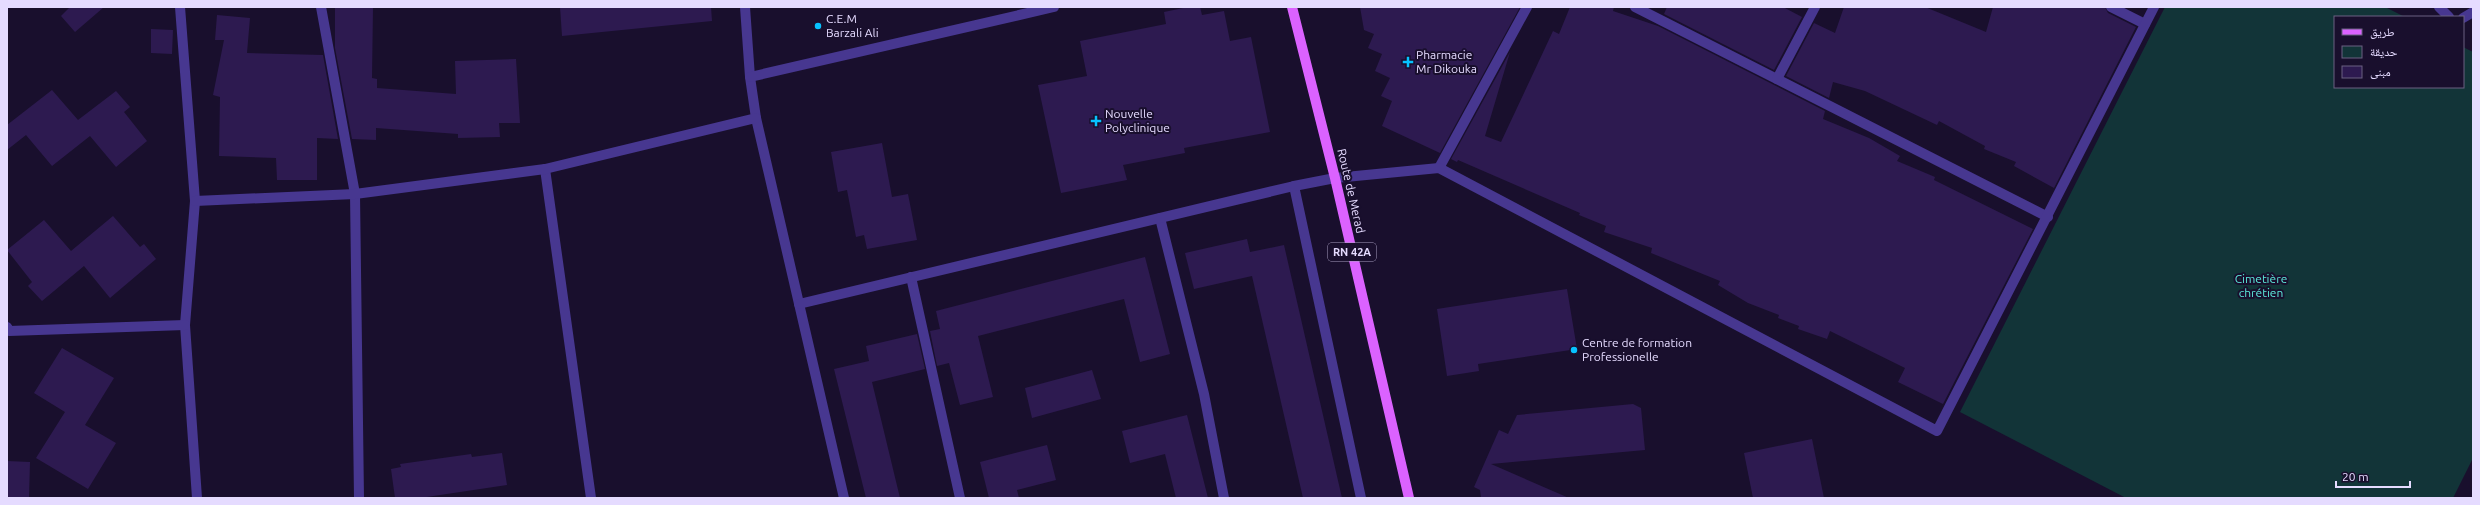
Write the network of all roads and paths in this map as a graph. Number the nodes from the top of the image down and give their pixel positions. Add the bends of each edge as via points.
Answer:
1 (180, 7) edge
2 (321, 7) edge
3 (745, 7) edge
4 (1054, 7) edge
5 (1292, 7) edge
6 (1527, 7) edge
7 (1635, 7) edge
8 (1815, 7) edge
9 (2111, 7) edge
10 (2154, 7) edge
11 (2438, 7) edge
12 (2448, 16) edge
13 (2145, 24) junction
14 (750, 77) junction
15 (1777, 80) junction
16 (756, 118) junction
17 (1439, 168) junction
18 (545, 169) junction
19 (1335, 178) junction
20 (1294, 186) junction
21 (354, 194) junction
22 (195, 201) junction
23 (2048, 217) junction
24 (1160, 218) junction
25 (911, 277) junction
26 (799, 304) junction
27 (185, 326) junction
28 (7, 327) edge
29 (197, 498) edge
30 (359, 498) edge
31 (590, 498) edge
32 (844, 498) edge
33 (960, 498) edge
34 (1224, 498) edge
35 (1361, 498) edge
36 (1409, 498) edge

1 - 22 street
2 - 21 street
3 - 14 street
4 - 14 street
5 - 19 main road, Route de Merad / RN 42A
6 - 17 street
7 - 15 street
8 - 15 street
9 - 13 street
10 - 13 street
11 - 12 street
13 - 23 street
14 - 16 street
15 - 23 street
16 - 18 street
16 - 26 street
17 - 19 street
17 - 23 street via 1937,431
18 - 21 street
18 - 31 street
19 - 20 street
19 - 36 main road, Route de Merad / RN 42A
20 - 24 street
20 - 35 street
21 - 22 street
21 - 30 street
22 - 27 street
24 - 25 street
24 - 34 street via 1204,394
25 - 26 street
25 - 33 street
26 - 32 street
27 - 28 street via 9,332
27 - 29 street

